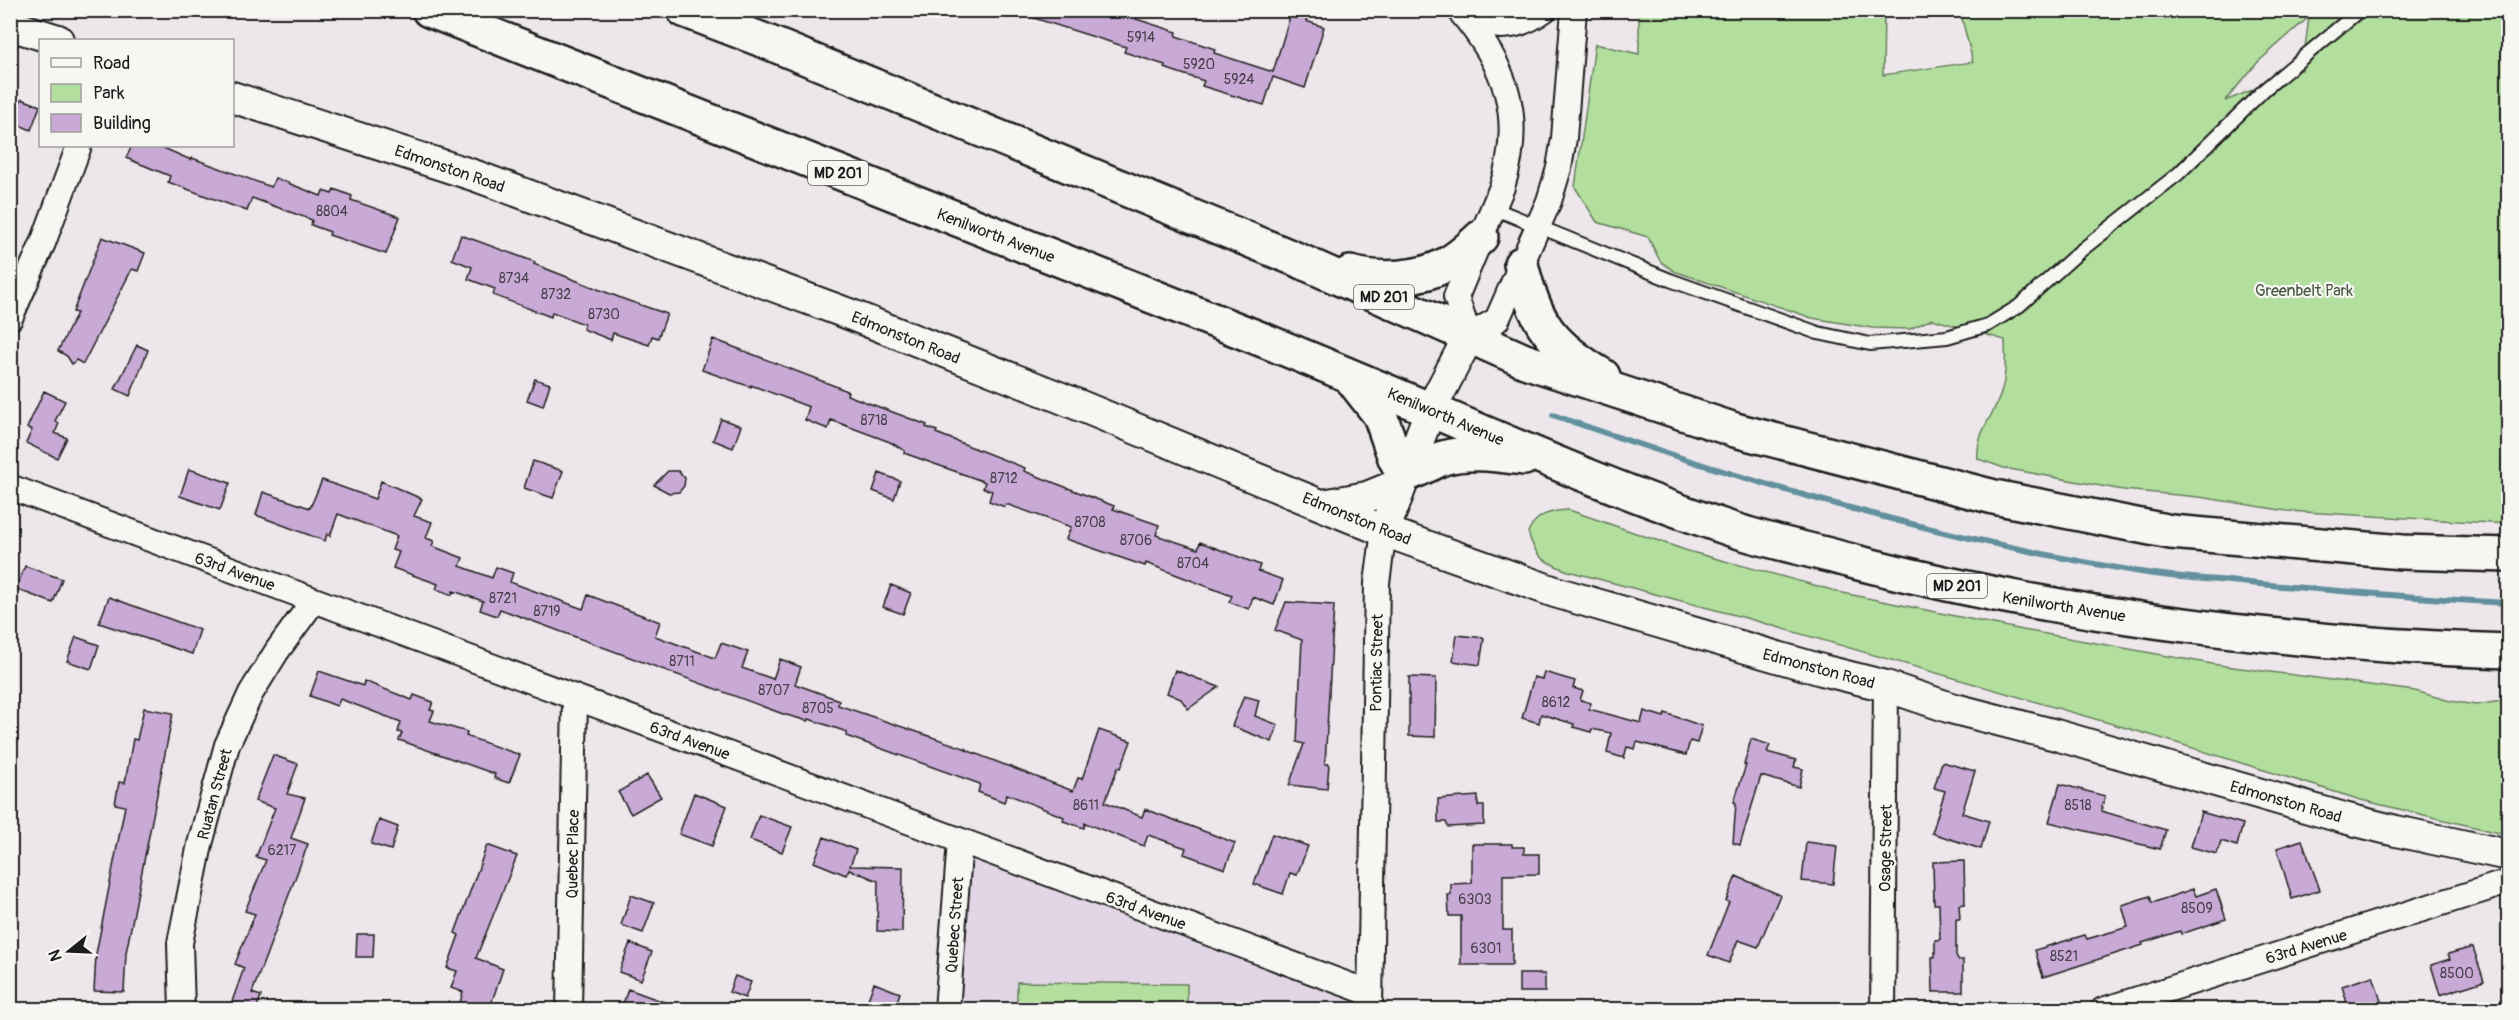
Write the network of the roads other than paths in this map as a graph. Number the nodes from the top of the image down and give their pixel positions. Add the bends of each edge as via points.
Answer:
1 (429, 10) edge
2 (684, 10) edge
3 (1460, 10) edge
4 (1544, 10) edge
5 (1574, 10) edge
6 (2360, 10) edge
7 (10, 25) edge
8 (55, 39) edge
9 (234, 98) edge
10 (79, 147) edge
11 (1487, 223) junction
12 (1538, 227) junction
13 (1298, 260) junction
14 (1521, 264) junction
15 (10, 318) edge
16 (1469, 336) junction
17 (1348, 374) junction
18 (1638, 397) junction
19 (1430, 411) junction
20 (1544, 459) junction
21 (1403, 479) junction
22 (10, 488) edge
23 (1323, 506) junction
24 (1384, 531) junction
25 (2508, 555) edge
26 (314, 600) junction
27 (2508, 651) edge
28 (1886, 686) junction
29 (575, 698) junction
30 (960, 841) junction
31 (2508, 855) edge
32 (2508, 882) edge
33 (1370, 1001) edge
34 (182, 1010) edge
35 (569, 1010) edge
36 (947, 1010) edge
37 (1883, 1010) edge
38 (2103, 1010) edge

1 - 17 main road, Kenilworth Avenue / MD 201
2 - 13 main road, MD 201
3 - 4 street via 1476,21 1497,26 1525,22
3 - 11 street via 1483,38 1499,69 1510,107 1512,148 1508,169
5 - 12 street via 1564,138 1559,168
6 - 12 lane via 2265,89 2178,174 2079,252 2019,306 1974,331 1890,343 1847,340 1670,280
7 - 8 street
9 - 23 street, Edmonston Road via 476,176 849,314
10 - 15 street
11 - 12 lane
11 - 13 main road via 1448,264 1433,271 1363,276
11 - 16 street via 1456,297
12 - 14 street
13 - 16 main road, MD 201
14 - 16 street via 1497,320
14 - 18 main road via 1536,315 1550,335 1592,369
16 - 18 main road, MD 201 via 1525,360
16 - 19 street, Pontiac Street
17 - 19 main road, Kenilworth Avenue / MD 201
17 - 21 main road via 1380,415
18 - 25 main road, MD 201 via 1736,430 1917,478 2171,532 2402,552
19 - 20 main road, Kenilworth Avenue / MD 201
19 - 21 street, Pontiac Street
20 - 21 main road via 1469,454 1445,458
20 - 27 main road, Kenilworth Avenue / MD 201 via 1733,530 1998,596 2262,635
21 - 23 street via 1366,497
21 - 24 street, Pontiac Street
22 - 26 street, 63rd Avenue
23 - 24 street, Edmonston Road
24 - 28 street, Edmonston Road via 1555,592
24 - 33 street, Pontiac Street via 1377,583
26 - 29 street, 63rd Avenue
26 - 34 street, Ruatan Street via 251,693 227,746 200,844 180,943
28 - 31 street, Edmonston Road via 1951,708 2344,818
28 - 37 street, Osage Street
29 - 30 street, 63rd Avenue
29 - 35 street, Quebec Place
30 - 33 street, 63rd Avenue
30 - 36 street, Quebec Street
32 - 38 street, 63rd Avenue

